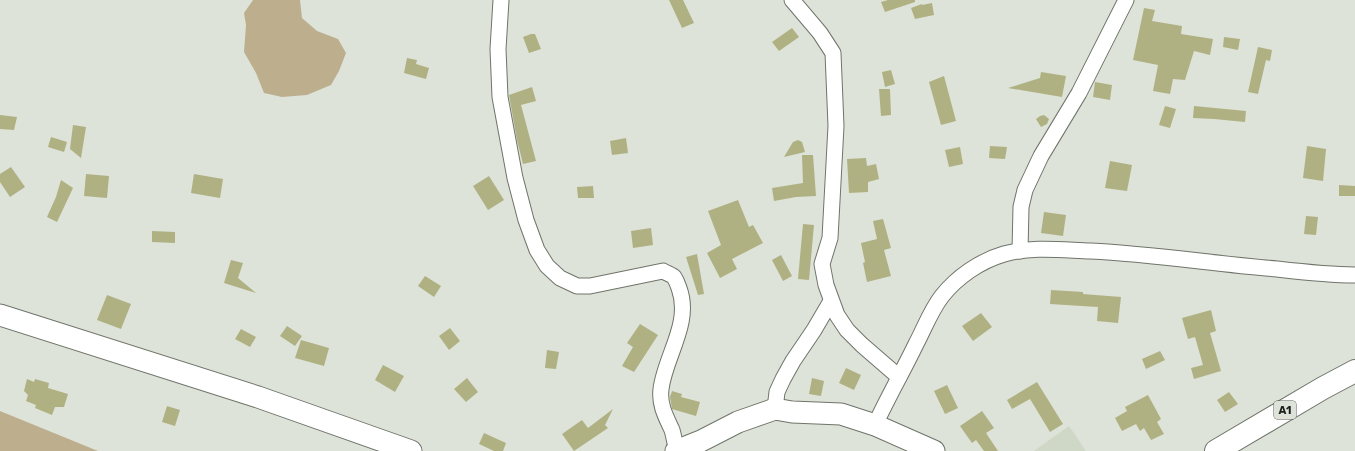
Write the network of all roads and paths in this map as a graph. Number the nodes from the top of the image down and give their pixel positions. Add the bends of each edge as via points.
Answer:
1 (501, 0) edge
2 (792, 0) edge
3 (1126, 0) edge
4 (1020, 250) junction
5 (1355, 275) edge
6 (831, 301) junction
7 (0, 315) edge
8 (1355, 371) edge
9 (899, 377) junction
10 (775, 409) junction
11 (875, 425) junction
12 (398, 449) edge
13 (677, 451) edge
14 (934, 451) edge
15 (1216, 451) edge

1 - 13 street via 498,49 500,96 515,178 526,220 540,255 560,278 577,286 597,285 663,271 674,277 682,296 680,326 661,390 662,407
2 - 6 street via 833,53 836,126 830,238 822,264
3 - 4 street via 1079,93 1041,156 1025,190 1021,207
4 - 5 street via 1163,256 1230,265
4 - 9 street via 1004,254 972,269 942,296
6 - 9 street via 847,330
6 - 10 street via 792,361 777,392
7 - 12 main road via 258,397
8 - 15 main road, A1
9 - 11 street
10 - 11 main road via 841,414
10 - 13 main road via 738,422
11 - 14 main road

